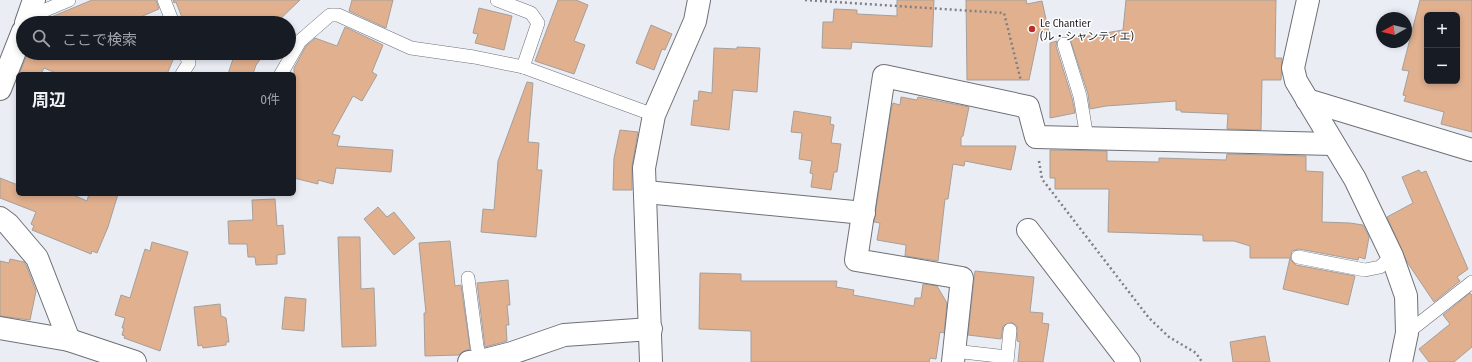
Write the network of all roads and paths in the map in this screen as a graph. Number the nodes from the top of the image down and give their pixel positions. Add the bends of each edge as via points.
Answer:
1 (69, 0) edge
2 (164, 0) edge
3 (497, 0) edge
4 (699, 0) edge
5 (805, 0) edge
6 (1308, 0) edge
7 (33, 16) edge
8 (170, 16) edge
9 (1064, 44) dead end
10 (296, 48) edge
11 (16, 56) edge
12 (188, 60) edge
13 (289, 60) edge
14 (523, 67) junction
15 (183, 72) edge
16 (282, 72) edge
17 (8, 81) edge
18 (1307, 100) junction
19 (1028, 107) junction
20 (654, 115) junction
21 (1036, 137) junction
22 (1087, 138) junction
23 (1334, 144) junction
24 (1472, 150) edge
25 (646, 192) junction
26 (864, 213) junction
27 (0, 218) edge
28 (1028, 230) dead end
29 (1392, 256) junction
30 (1298, 257) dead end
31 (468, 278) dead end
32 (1472, 282) edge
33 (0, 328) edge
34 (651, 329) junction
35 (1010, 330) dead end
36 (1407, 333) junction
37 (69, 340) junction
38 (953, 357) edge
39 (1007, 360) edge
40 (135, 362) edge
41 (477, 362) edge
42 (651, 362) edge
43 (1129, 362) edge
44 (1202, 362) edge
45 (1401, 362) edge

1 - 7 lane
2 - 8 lane
3 - 14 lane via 531,13 538,22
4 - 20 street via 694,21
5 - 19 path via 1004,13
6 - 18 street via 1293,68 1296,81
9 - 22 lane via 1080,96
10 - 14 lane via 300,41 330,15 338,15 411,48
11 - 17 street
12 - 15 lane via 189,63
13 - 16 lane
14 - 20 lane
18 - 23 street
18 - 24 street
19 - 21 street
19 - 26 street via 884,76
20 - 25 street via 644,168
21 - 22 street
21 - 44 path via 1042,179 1149,318 1169,337 1196,353
22 - 23 street
23 - 29 street via 1355,179
25 - 26 street
25 - 34 street
26 - 38 street via 856,260 962,278
27 - 37 street via 37,258
28 - 43 street
29 - 30 lane via 1380,267 1365,270
29 - 36 street via 1406,296
31 - 41 lane
32 - 36 lane
33 - 37 street
34 - 41 street via 564,335
34 - 42 street
35 - 39 lane
36 - 45 street
37 - 40 street
38 - 39 lane

